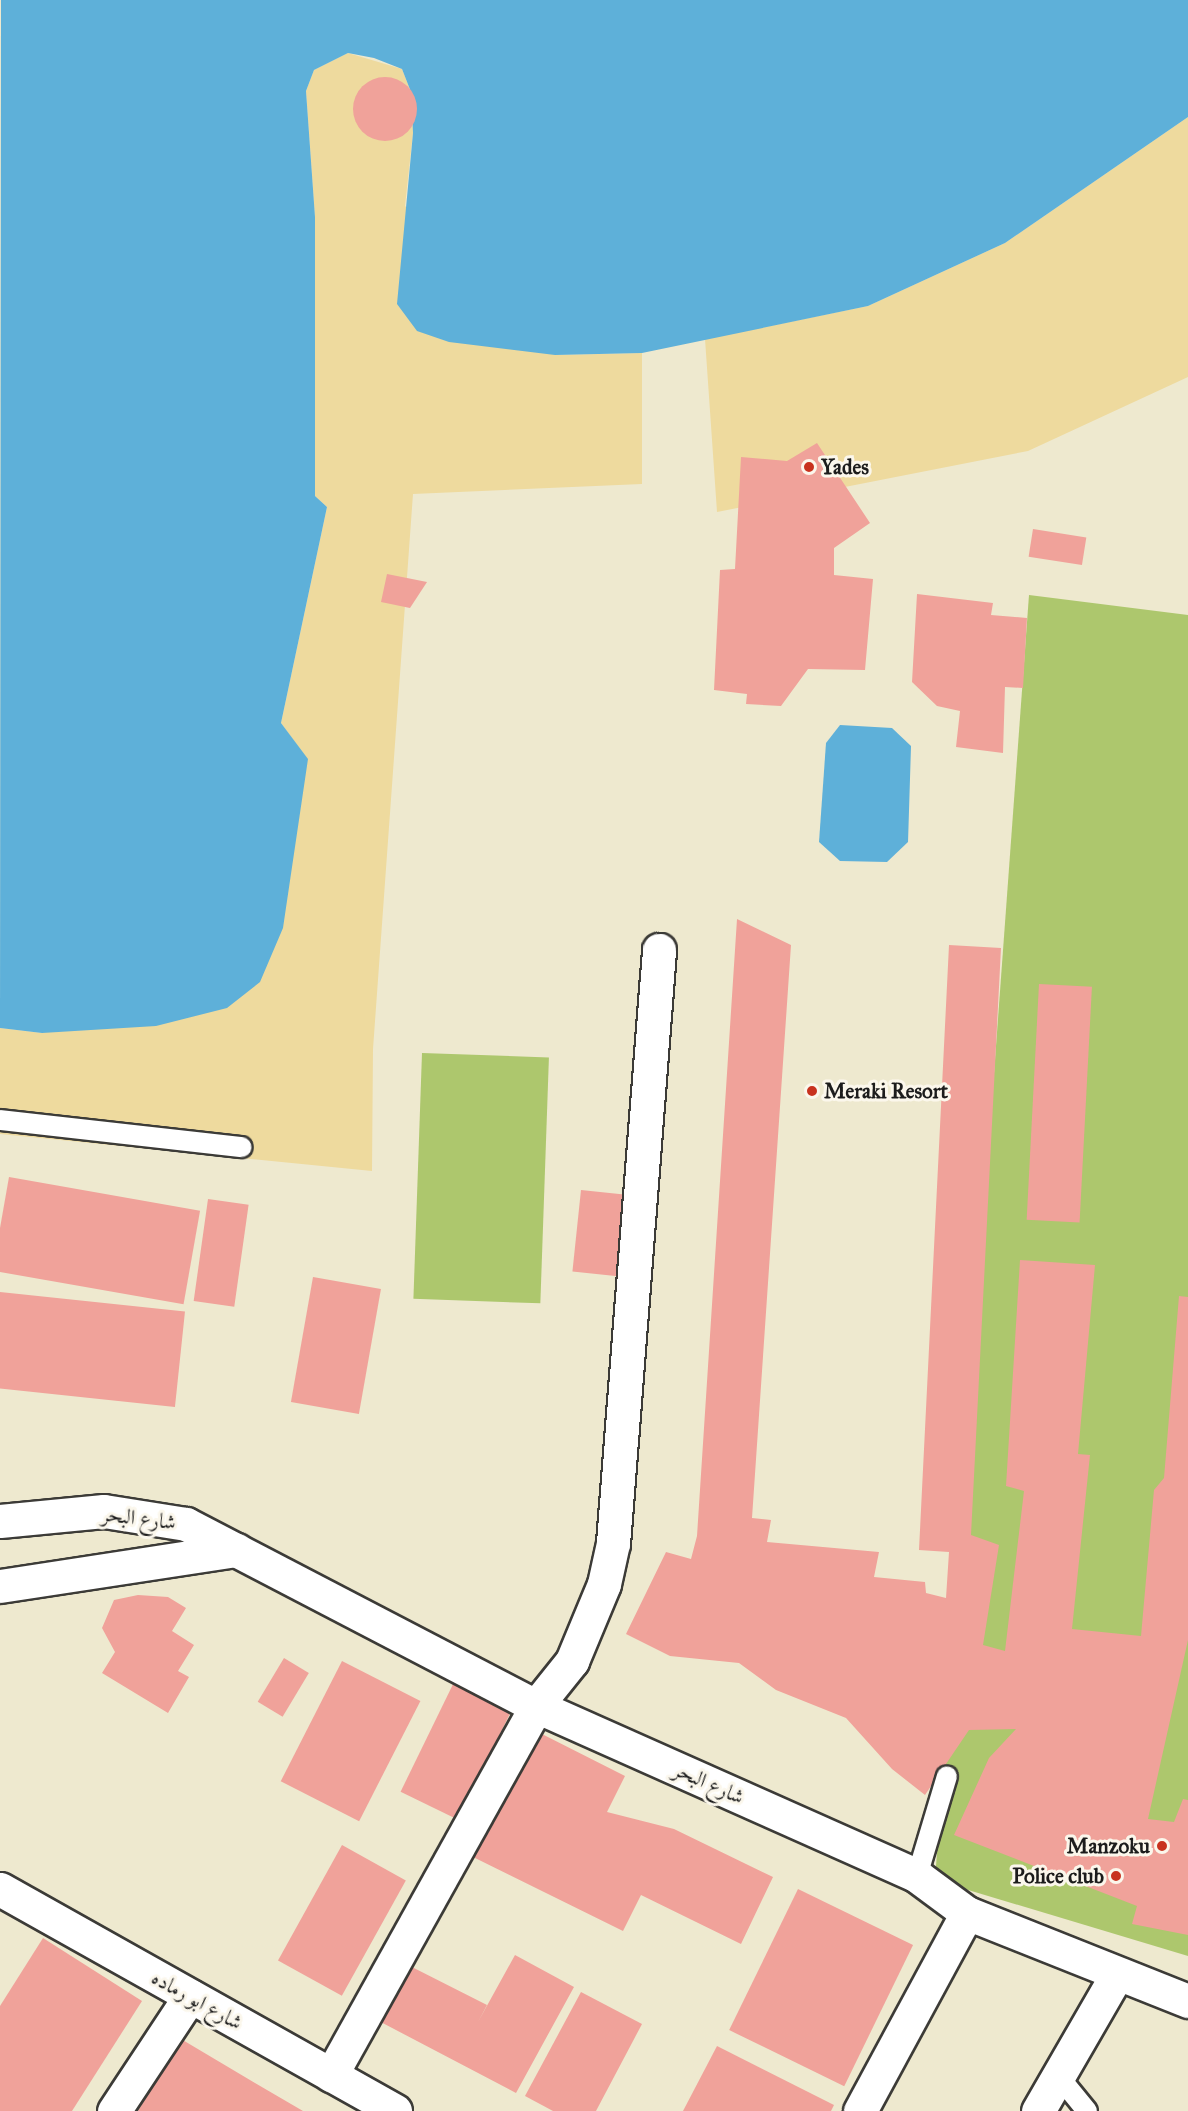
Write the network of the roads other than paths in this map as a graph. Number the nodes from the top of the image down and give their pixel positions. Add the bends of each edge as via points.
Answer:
1 (659, 950) dead end
2 (0, 1120) edge
3 (241, 1147) dead end
4 (0, 1521) edge
5 (236, 1550) junction
6 (0, 1587) edge
7 (536, 1706) junction
8 (947, 1776) dead end
9 (917, 1876) junction
10 (0, 1889) edge
11 (967, 1913) junction
12 (1116, 1976) junction
13 (190, 1996) junction
14 (1188, 2001) edge
15 (1056, 2073) junction
16 (331, 2075) junction
17 (386, 2109) edge
18 (114, 2111) edge
19 (860, 2111) edge
20 (1038, 2111) edge
21 (1087, 2111) edge

1 - 7 street via 613,1543 592,1621 572,1661
2 - 3 lane
4 - 5 street, شارع البحر via 104,1511 186,1524
5 - 6 street, شارع البحر
5 - 7 street, شارع البحر
7 - 9 street, شارع البحر
7 - 16 street
8 - 9 lane
9 - 11 street, شارع البحر
10 - 13 street, شارع ابو رماده
11 - 12 street, شارع البحر
11 - 19 street
12 - 14 street, شارع البحر
12 - 15 street
13 - 16 street, شارع ابو رماده
13 - 18 street
15 - 20 street
15 - 21 lane
16 - 17 street, شارع ابو رماده

